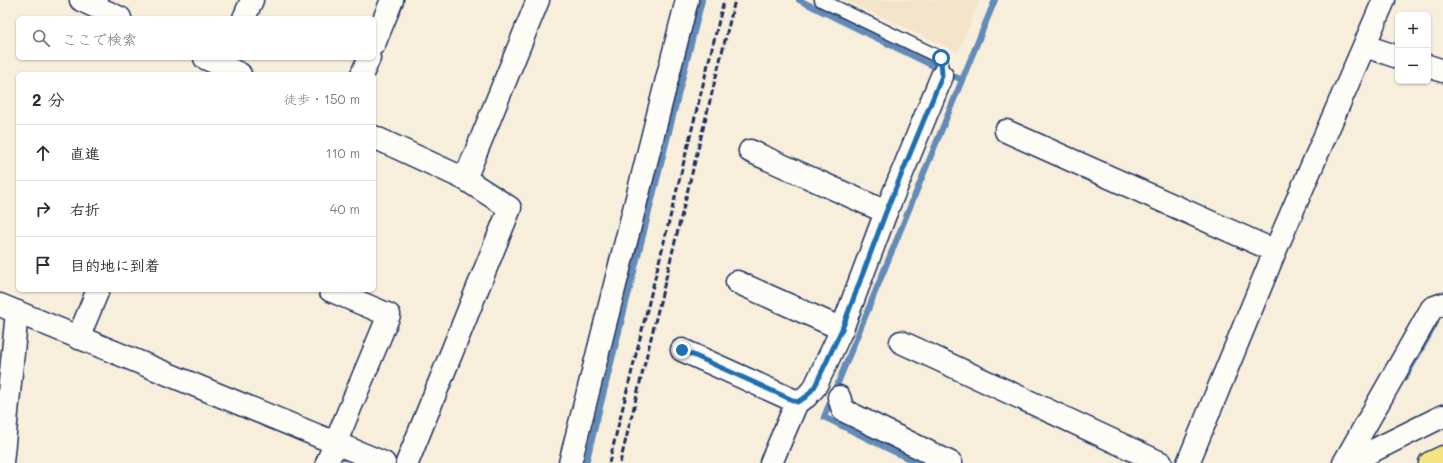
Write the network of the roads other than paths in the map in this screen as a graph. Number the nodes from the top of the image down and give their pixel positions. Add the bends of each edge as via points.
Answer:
1 (81, 0) edge
2 (252, 0) edge
3 (392, 0) edge
4 (538, 0) edge
5 (687, 0) edge
6 (821, 0) edge
7 (1384, 0) edge
8 (111, 10) edge
9 (245, 16) edge
10 (376, 39) edge
11 (1365, 46) junction
12 (1395, 56) edge
13 (367, 60) edge
14 (942, 67) joint
15 (1431, 67) edge
16 (1443, 71) edge
17 (363, 72) edge
18 (1006, 131) dead end
19 (376, 138) edge
20 (750, 151) dead end
21 (465, 179) junction
22 (886, 212) junction
23 (1275, 251) junction
24 (737, 282) dead end
25 (97, 292) edge
26 (335, 292) edge
27 (1443, 304) edge
28 (8, 309) edge
29 (842, 329) junction
30 (78, 338) junction
31 (901, 342) dead end
32 (682, 350) dead end
33 (839, 397) dead end
34 (797, 402) junction
35 (1443, 416) edge
36 (336, 442) junction
37 (1443, 458) edge
38 (2, 463) edge
39 (327, 463) edge
40 (384, 463) edge
41 (406, 463) edge
42 (570, 463) edge
43 (771, 463) edge
44 (951, 463) edge
45 (1161, 463) edge
46 (1188, 463) edge
47 (1344, 463) edge
48 (1348, 463) edge
49 (1430, 463) edge

1 - 8 street
2 - 9 street
3 - 10 street
4 - 21 street
5 - 42 street
6 - 14 lane
7 - 11 street
11 - 12 street
11 - 23 street
13 - 17 street
14 - 22 street
15 - 16 street
18 - 23 street
19 - 21 street
20 - 22 street
21 - 41 street via 510,208
22 - 29 street
23 - 46 street
24 - 29 street
25 - 30 street
26 - 36 street via 389,315
27 - 47 street via 1432,308
28 - 30 street
28 - 38 street
29 - 34 street via 815,386 806,397
30 - 36 street
31 - 45 street
32 - 34 street
33 - 44 street via 843,410
34 - 43 street
35 - 48 street
36 - 39 street
36 - 40 street
37 - 49 highway

